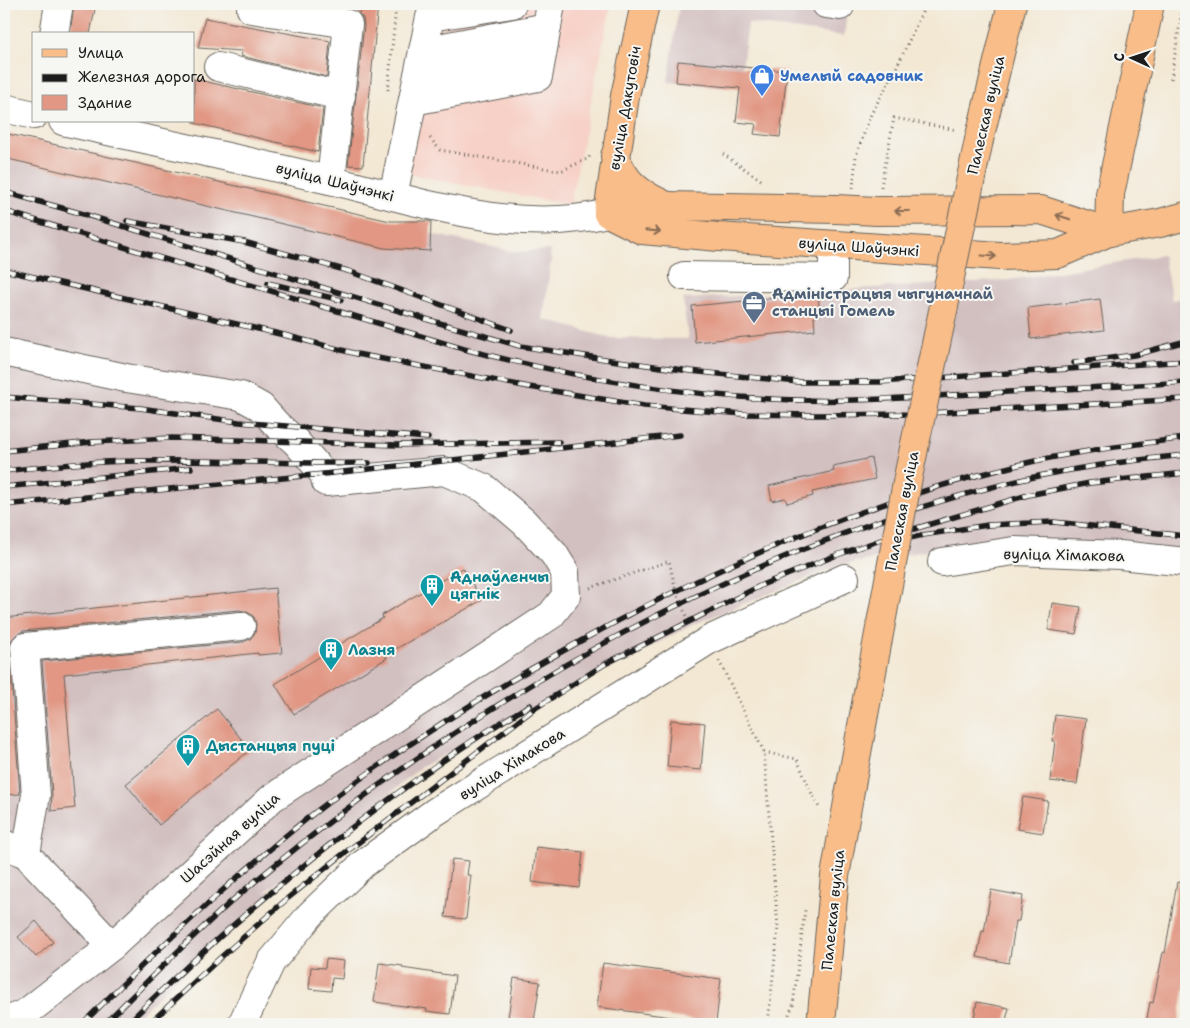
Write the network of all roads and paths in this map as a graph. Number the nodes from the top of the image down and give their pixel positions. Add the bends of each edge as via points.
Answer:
1 (58, 4) edge
2 (394, 4) edge
3 (512, 4) edge
4 (644, 4) edge
5 (926, 4) edge
6 (1012, 4) edge
7 (1150, 4) edge
8 (1184, 4) edge
9 (251, 9) dead end
10 (431, 10) edge
11 (549, 15) edge
12 (54, 32) edge
13 (218, 67) dead end
14 (1171, 79) dead end
15 (410, 90) junction
16 (341, 96) junction
17 (4, 108) edge
18 (32, 115) edge
19 (68, 122) edge
20 (968, 135) junction
21 (603, 153) junction
22 (723, 154) dead end
23 (331, 180) junction
24 (764, 182) dead end
25 (880, 192) dead end
26 (393, 196) junction
27 (844, 199) junction
28 (667, 206) junction
29 (608, 213) junction
30 (1186, 216) edge
31 (1110, 232) junction
32 (834, 245) junction
33 (684, 276) dead end
34 (4, 352) edge
35 (942, 562) dead end
36 (1186, 562) edge
37 (845, 578) dead end
38 (566, 596) junction
39 (241, 626) dead end
40 (709, 640) junction
41 (764, 752) junction
42 (820, 809) dead end
43 (15, 849) edge
44 (112, 946) junction
45 (4, 1023) edge
46 (242, 1024) edge
47 (768, 1024) edge
48 (822, 1024) edge

1 - 12 street
2 - 15 path
3 - 10 street
4 - 21 main road, вуліца Дакутовіч via 625,96
5 - 27 path via 871,114
6 - 20 main road, Палеская вуліца
7 - 31 main road via 1110,194
8 - 14 path
9 - 16 street via 348,24
10 - 15 street
11 - 15 street
11 - 15 street via 541,53
13 - 16 street
15 - 21 path via 421,125 440,150 560,172
15 - 26 street
16 - 23 street
17 - 18 street
19 - 23 street, вуліца Шаўчэнкі
20 - 25 path via 894,118
20 - 48 main road, Палеская вуліца, bridge via 835,876
21 - 28 main road, вуліца Шаўчэнкі via 634,187
21 - 29 main road, вуліца Дакутовіч
22 - 24 path
23 - 26 street, вуліца Шаўчэнкі
26 - 29 street, вуліца Шаўчэнкі via 488,216 530,220 577,219
27 - 28 main road, вуліца Шаўчэнкі
31 -> 27 main road, вуліца Шаўчэнкі via 1041,210 877,211
27 - 32 main road
28 - 29 main road, вуліца Шаўчэнкі
29 -> 32 main road, вуліца Шаўчэнкі via 642,230
30 - 31 main road, вуліца Шаўчэнкі
32 -> 31 main road, вуліца Шаўчэнкі via 1000,256 1058,254
32 - 33 street via 833,278
34 - 38 street via 126,378 241,396 261,407 296,442 324,474 326,482 444,471 484,488 524,522 554,554 565,572
35 - 36 street, вуліца Хімакова via 1014,551 1120,555
37 - 40 street, вуліца Хімакова
38 - 40 path via 669,561 676,590 689,620
38 - 44 street, Шасэйная вуліца via 551,615 272,798
39 - 43 street via 25,647 36,795
40 - 41 path
40 - 46 street, вуліца Хімакова via 435,812 363,864 311,914 271,962
41 - 42 path via 797,759
41 - 47 path via 778,928
43 - 44 street
44 - 45 street, Шасэйная вуліца via 27,1012

